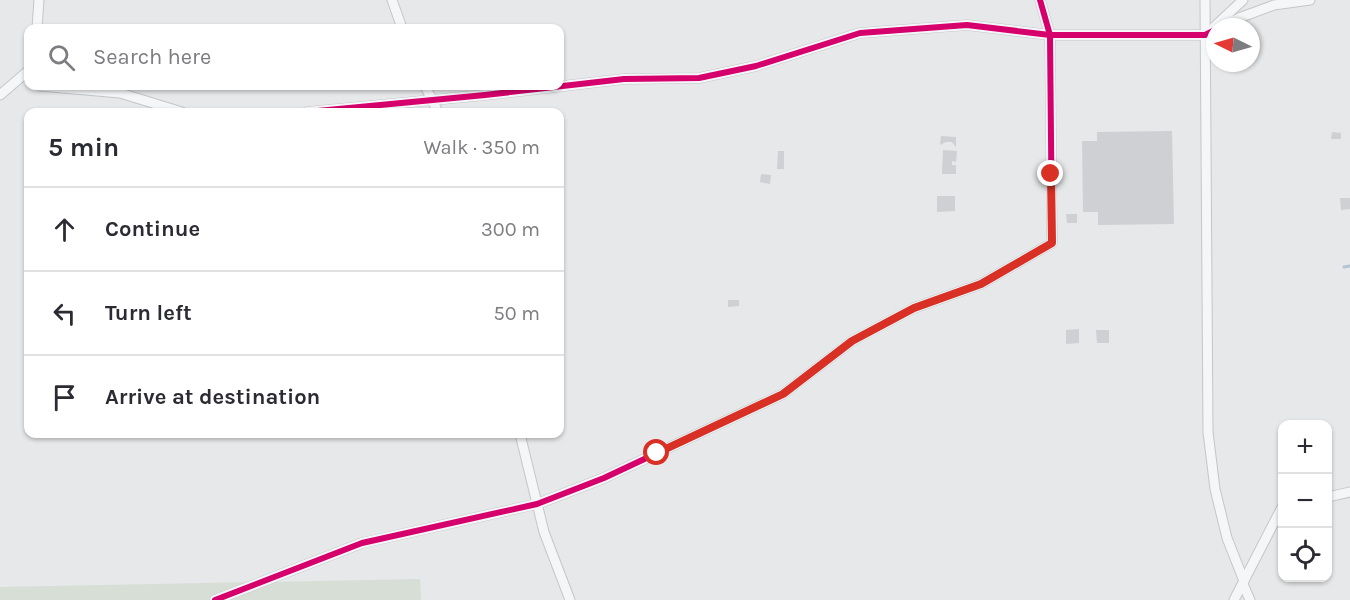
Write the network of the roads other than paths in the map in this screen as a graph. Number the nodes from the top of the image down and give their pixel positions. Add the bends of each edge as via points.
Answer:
1 (39, 0) edge
2 (392, 0) edge
3 (1040, 0) edge
4 (1205, 0) edge
5 (1243, 0) edge
6 (1310, 0) edge
7 (1239, 18) edge
8 (37, 24) edge
9 (401, 24) edge
10 (1205, 34) junction
11 (1050, 35) junction
12 (24, 74) edge
13 (14, 83) junction
14 (24, 84) edge
15 (564, 86) edge
16 (86, 90) edge
17 (427, 90) edge
18 (523, 90) edge
19 (0, 95) edge
20 (432, 100) junction
21 (169, 108) edge
22 (349, 108) edge
23 (436, 108) edge
24 (521, 438) edge
25 (1350, 492) edge
26 (1332, 496) edge
27 (537, 504) junction
28 (1278, 515) edge
29 (1244, 582) junction
30 (215, 600) edge
31 (570, 600) edge
32 (1234, 600) edge
33 (1250, 600) edge

1 - 8 street
2 - 9 street
3 - 11 street
4 - 10 street
5 - 10 street
6 - 7 street via 1274,5
10 - 11 street
10 - 29 street via 1208,432 1215,489 1227,538
11 - 15 street via 967,25 860,33 756,66 699,78 624,79
11 - 27 street via 1052,243 981,284 914,308 852,341 783,394 604,478
12 - 13 street
13 - 14 street
13 - 19 street
16 - 21 street via 120,93
17 - 20 street
18 - 20 street
20 - 22 street
20 - 23 street
24 - 27 street
25 - 26 street
27 - 30 street via 362,543
27 - 31 street via 543,532
28 - 29 street
29 - 32 street
29 - 33 street

